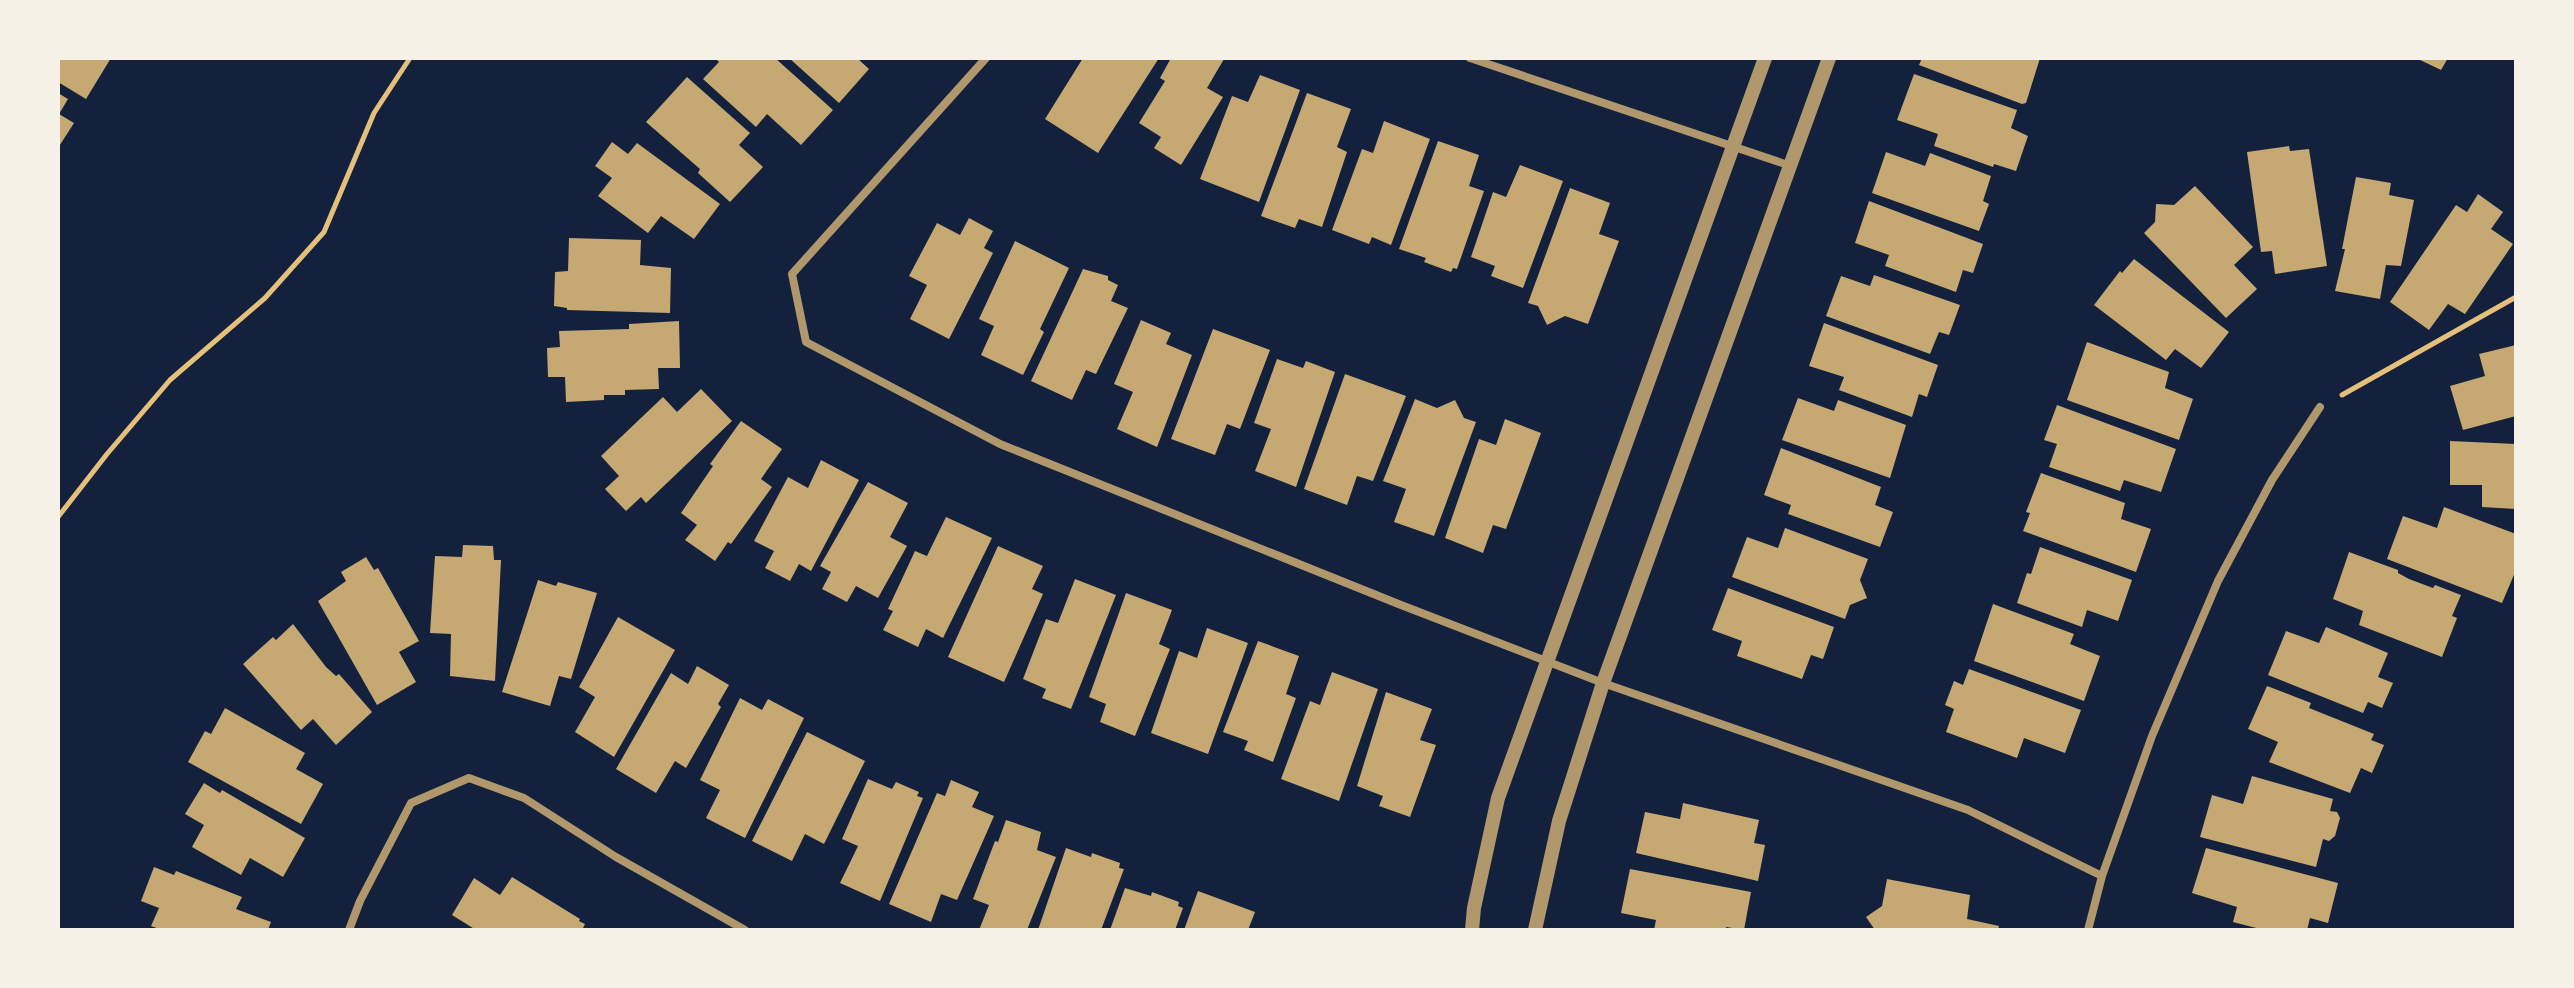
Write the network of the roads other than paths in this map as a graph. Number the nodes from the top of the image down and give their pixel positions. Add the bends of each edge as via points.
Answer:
1 (986, 58) edge
2 (1470, 58) edge
3 (1765, 58) edge
4 (1829, 58) edge
5 (1733, 147) junction
6 (1792, 166) junction
7 (2320, 407) road end
8 (1547, 660) junction
9 (1603, 683) junction
10 (2102, 876) junction
11 (349, 930) edge
12 (745, 930) edge
13 (1472, 930) edge
14 (1535, 930) edge
15 (2088, 930) edge

1 - 8 street via 792,274 806,342 1000,444
2 - 5 street
3 - 5 street
4 - 6 street
5 - 6 street
5 - 8 street
6 - 9 street
7 - 10 street via 2272,480 2218,581 2152,736
8 - 9 street
8 - 13 street via 1498,798
9 - 10 street via 1968,810
9 - 14 street via 1559,821
10 - 15 street
11 - 12 street via 411,803 469,778 524,798

